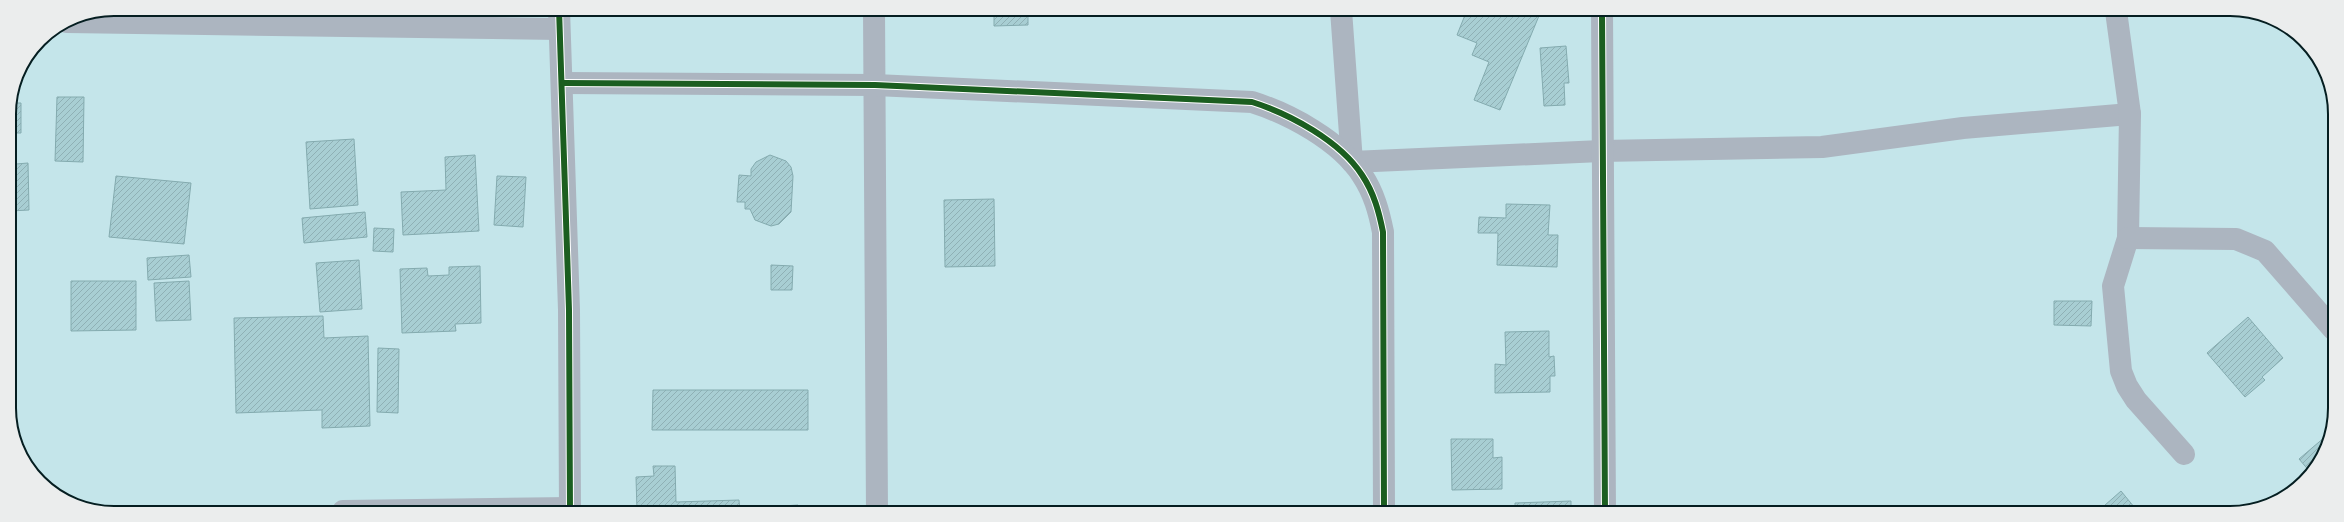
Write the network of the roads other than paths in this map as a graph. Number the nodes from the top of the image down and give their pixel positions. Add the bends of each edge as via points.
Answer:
1 (874, 16) edge
2 (1341, 16) edge
3 (1602, 16) edge
4 (2117, 16) edge
5 (172, 17) edge
6 (559, 19) edge
7 (81, 21) edge
8 (563, 83) junction
9 (875, 85) junction
10 (2130, 114) junction
11 (1601, 151) junction
12 (1352, 162) junction
13 (2128, 238) junction
14 (2328, 323) edge
15 (2184, 454) dead end
16 (570, 506) edge
17 (877, 506) edge
18 (1384, 506) edge
19 (1605, 506) edge

1 - 9 street
2 - 12 street
3 - 11 street
4 - 10 street
5 - 6 street
5 - 7 street
6 - 8 street
8 - 9 street
8 - 16 street
9 - 12 street via 1252,102 1294,119 1322,137
9 - 17 street
10 - 11 street via 1964,128 1822,147
10 - 13 street
11 - 12 street
11 - 19 street
12 - 18 street via 1371,191 1383,232
13 - 14 street via 2236,239 2265,251
13 - 15 street via 2113,286 2121,372 2136,400

